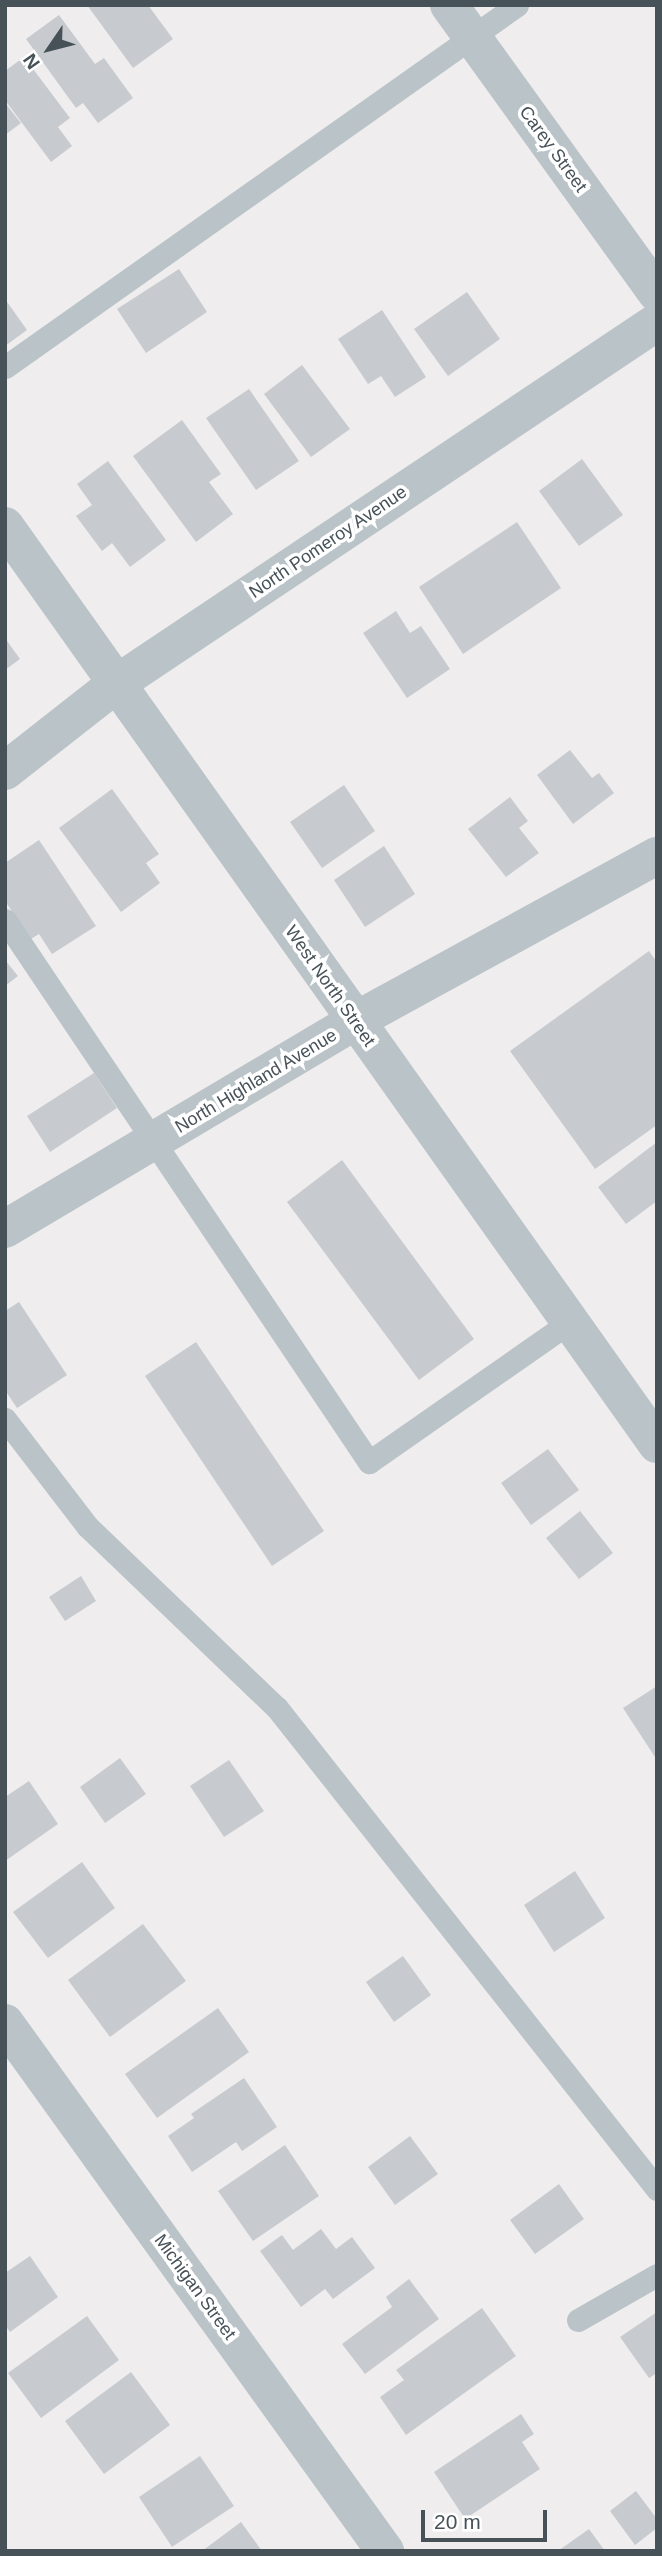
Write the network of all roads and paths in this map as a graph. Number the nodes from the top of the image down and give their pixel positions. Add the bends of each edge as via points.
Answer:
1 (449, 5) edge
2 (517, 5) edge
3 (472, 37) junction
4 (657, 293) edge
5 (657, 322) edge
6 (5, 367) edge
7 (5, 526) edge
8 (116, 684) junction
9 (5, 771) edge
10 (657, 856) edge
11 (5, 920) edge
12 (355, 1021) junction
13 (158, 1141) junction
14 (5, 1228) edge
15 (568, 1323) junction
16 (5, 1419) edge
17 (657, 1444) edge
18 (5, 2023) edge
19 (17, 2064) edge
20 (657, 2189) edge
21 (657, 2275) edge
22 (578, 2320) dead end
23 (385, 2551) edge

1 - 3 street, Carey Street
2 - 3 lane
3 - 4 street, Carey Street
3 - 6 lane
5 - 8 street, North Pomeroy Avenue
7 - 8 street, West North Street
8 - 9 street, North Pomeroy Avenue
8 - 12 street, West North Street
10 - 12 street, North Highland Avenue
11 - 13 lane
12 - 13 street, North Highland Avenue
12 - 15 street, West North Street
13 - 14 street, North Highland Avenue
13 - 15 lane via 369,1462
15 - 17 street, West North Street
16 - 20 lane via 87,1526 277,1708
18 - 19 street, Michigan Street
19 - 23 street, Michigan Street
21 - 22 lane

